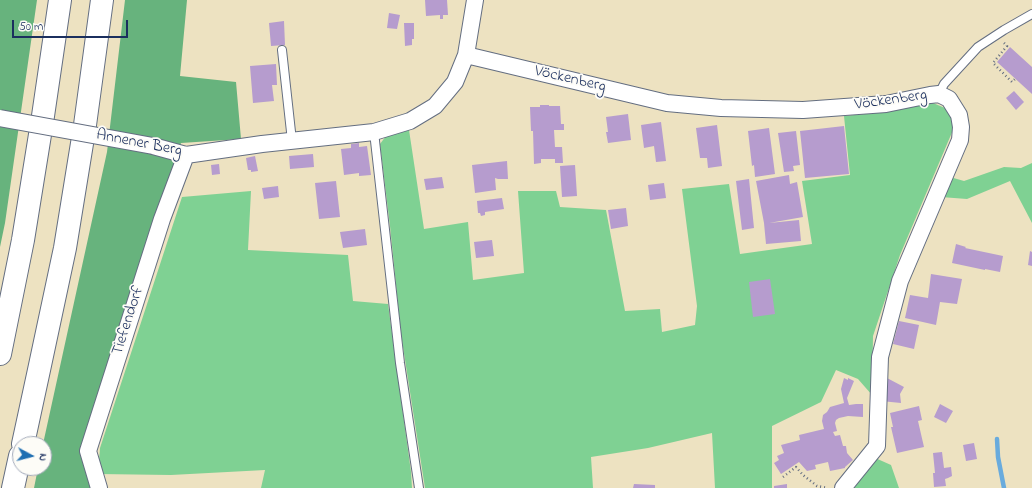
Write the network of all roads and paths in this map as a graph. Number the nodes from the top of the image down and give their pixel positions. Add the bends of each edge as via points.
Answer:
1 (60, 0) edge
2 (102, 0) edge
3 (475, 0) edge
4 (1032, 14) edge
5 (996, 35) junction
6 (282, 50) dead end
7 (466, 55) junction
8 (1015, 79) dead end
9 (939, 94) junction
10 (0, 118) edge
11 (374, 132) junction
12 (292, 141) junction
13 (186, 155) junction
14 (0, 354) edge
15 (25, 436) edge
16 (16, 476) edge
17 (783, 477) dead end
18 (13, 488) edge
19 (99, 488) edge
20 (419, 488) edge
21 (828, 488) edge
22 (843, 488) edge

1 - 14 highway via 24,232
2 - 15 highway via 65,248
3 - 7 street
4 - 5 lane
5 - 8 path via 1007,46 993,63 1012,82
5 - 9 lane via 978,47 944,84
6 - 12 lane
7 - 9 street, Vöckenberg via 667,102 721,108 804,110 886,104
7 - 11 street via 455,82 435,106 410,121
9 - 22 street, Vöckenberg via 949,99 959,115 960,140 900,281 880,357 877,446
10 - 13 street, Annener Berg, bridge via 153,146
11 - 12 street, Annener Berg
11 - 20 lane via 400,363
12 - 13 street, Annener Berg
13 - 19 street, Tiefendorf via 160,227 88,451
16 - 18 highway
17 - 21 path via 796,467 816,486

